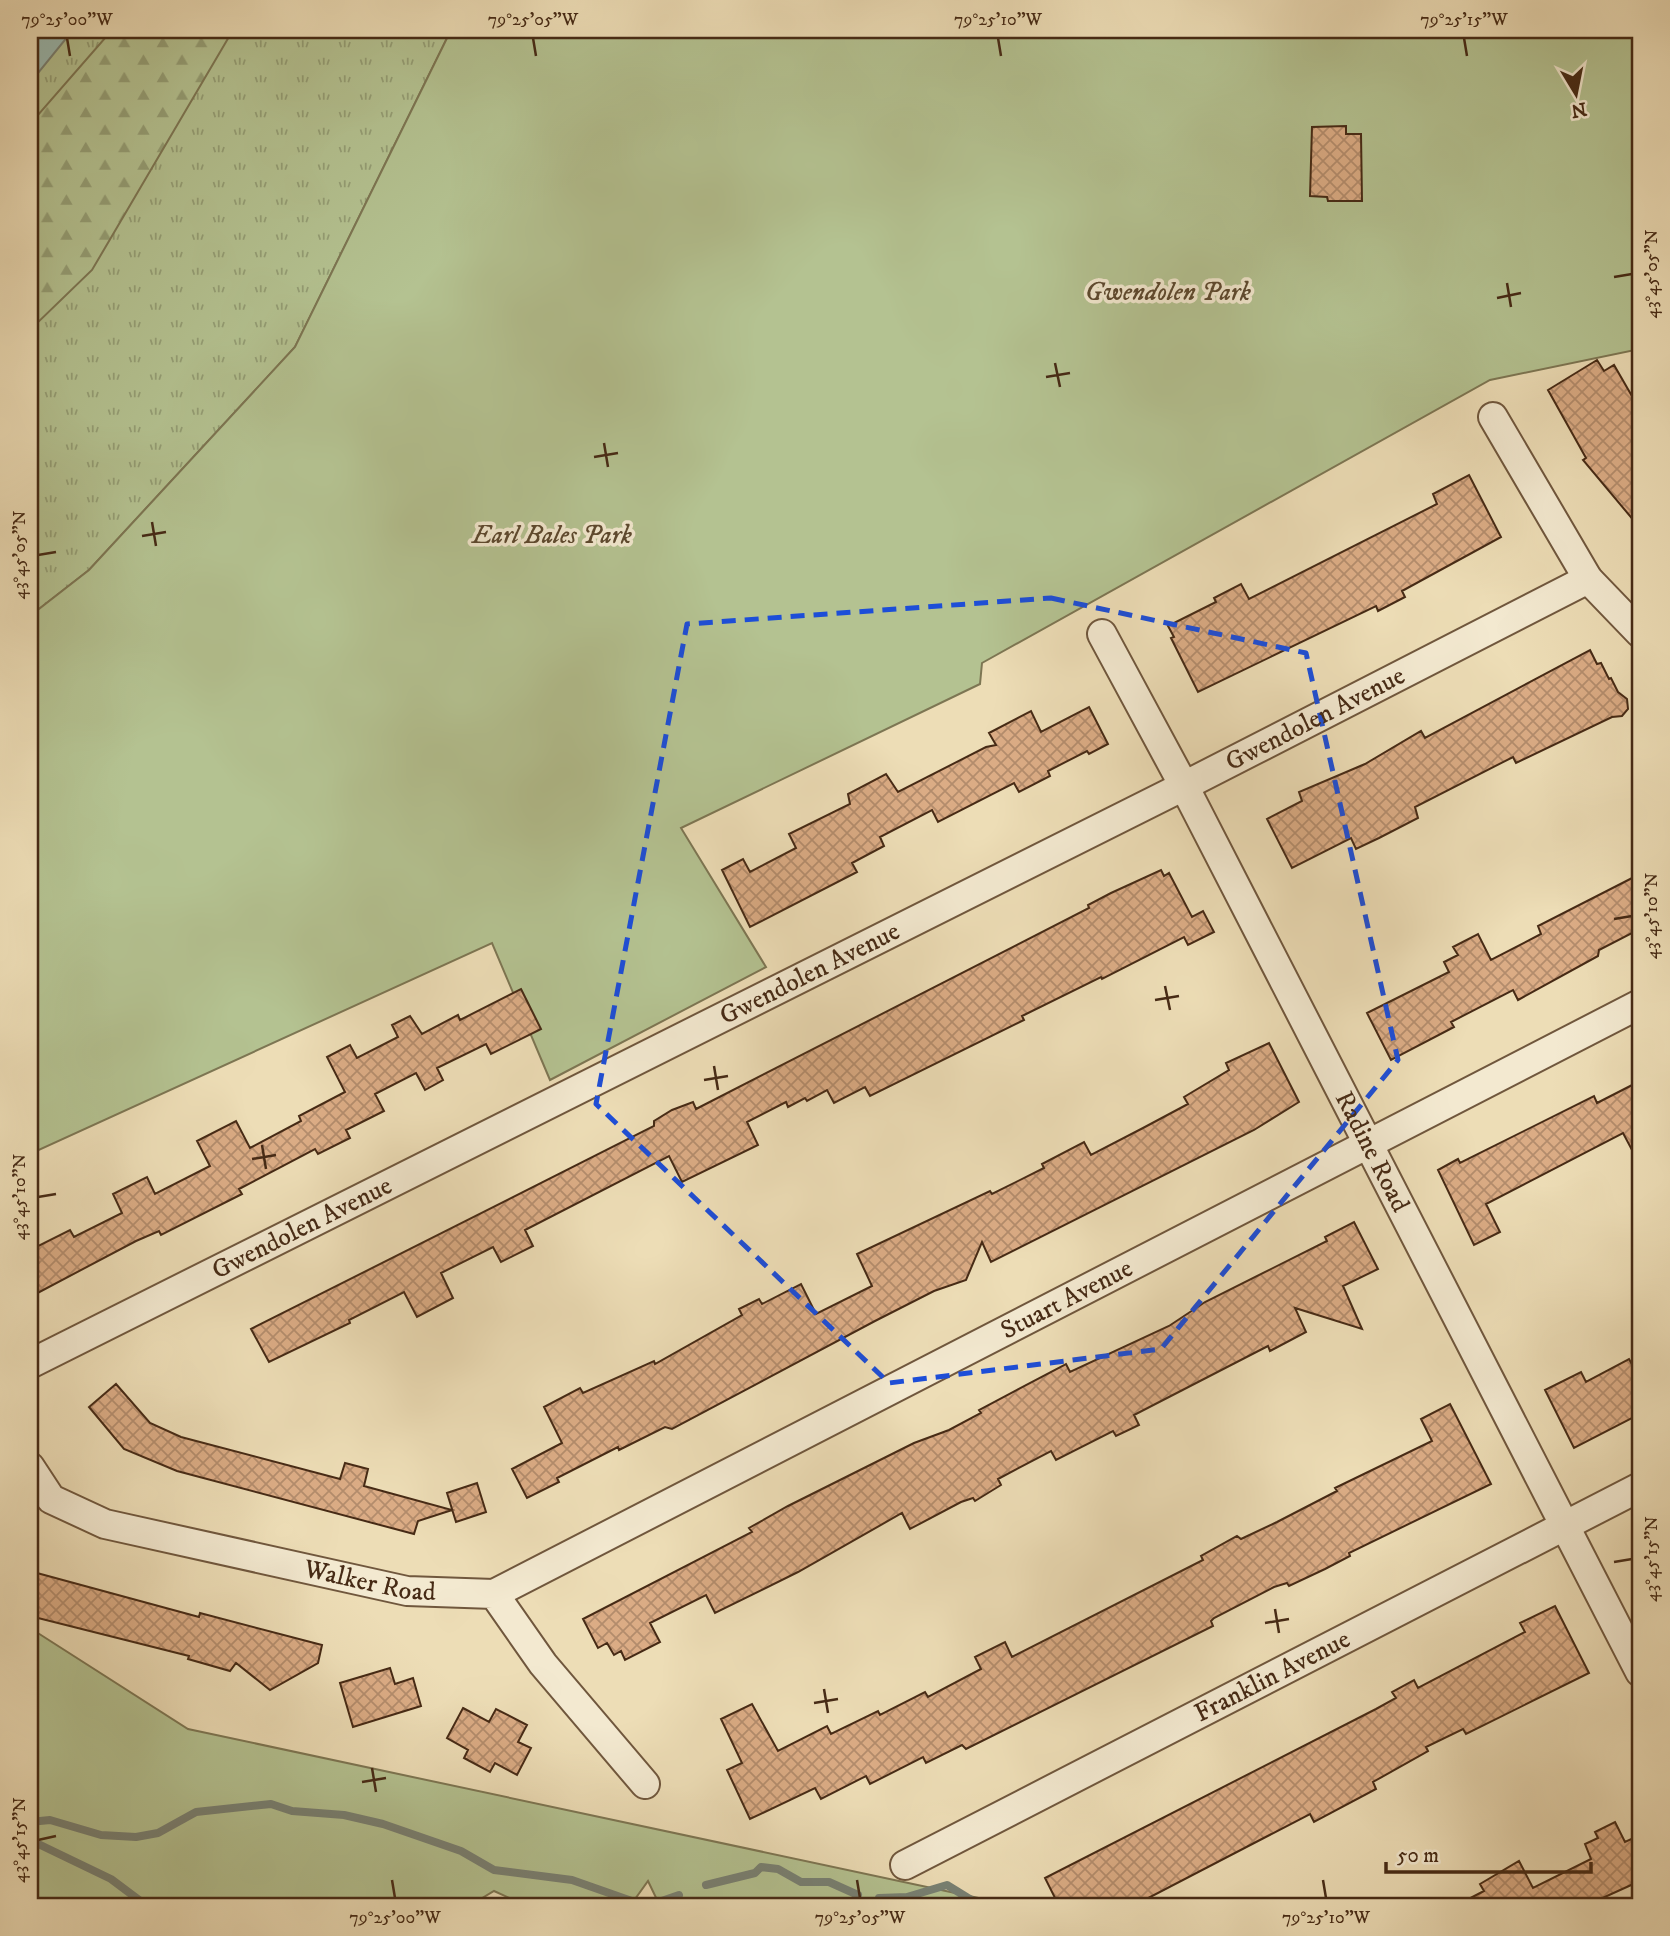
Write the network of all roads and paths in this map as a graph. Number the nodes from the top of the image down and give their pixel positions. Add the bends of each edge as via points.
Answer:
1 (1493, 417) dead end
2 (1588, 579) junction
3 (1640, 633) edge
4 (1102, 634) dead end
5 (1184, 786) junction
6 (1640, 1004) edge
7 (1369, 1145) junction
8 (30, 1364) edge
9 (30, 1467) edge
10 (1640, 1487) edge
11 (1563, 1526) junction
12 (494, 1594) junction
13 (1640, 1672) edge
14 (645, 1784) dead end
15 (905, 1865) dead end

1 - 2 street
2 - 3 street
2 - 5 street, Gwendolen Avenue
4 - 5 street, Radine Road
5 - 7 street, Radine Road
5 - 8 street, Gwendolen Avenue
6 - 7 street, Stuart Avenue
7 - 11 street, Radine Road
7 - 12 street, Stuart Avenue
9 - 12 street, Walker Road via 51,1499 105,1524 407,1591
10 - 11 street, Franklin Avenue
11 - 13 street, Radine Road
11 - 15 street, Franklin Avenue
12 - 14 street via 543,1664

